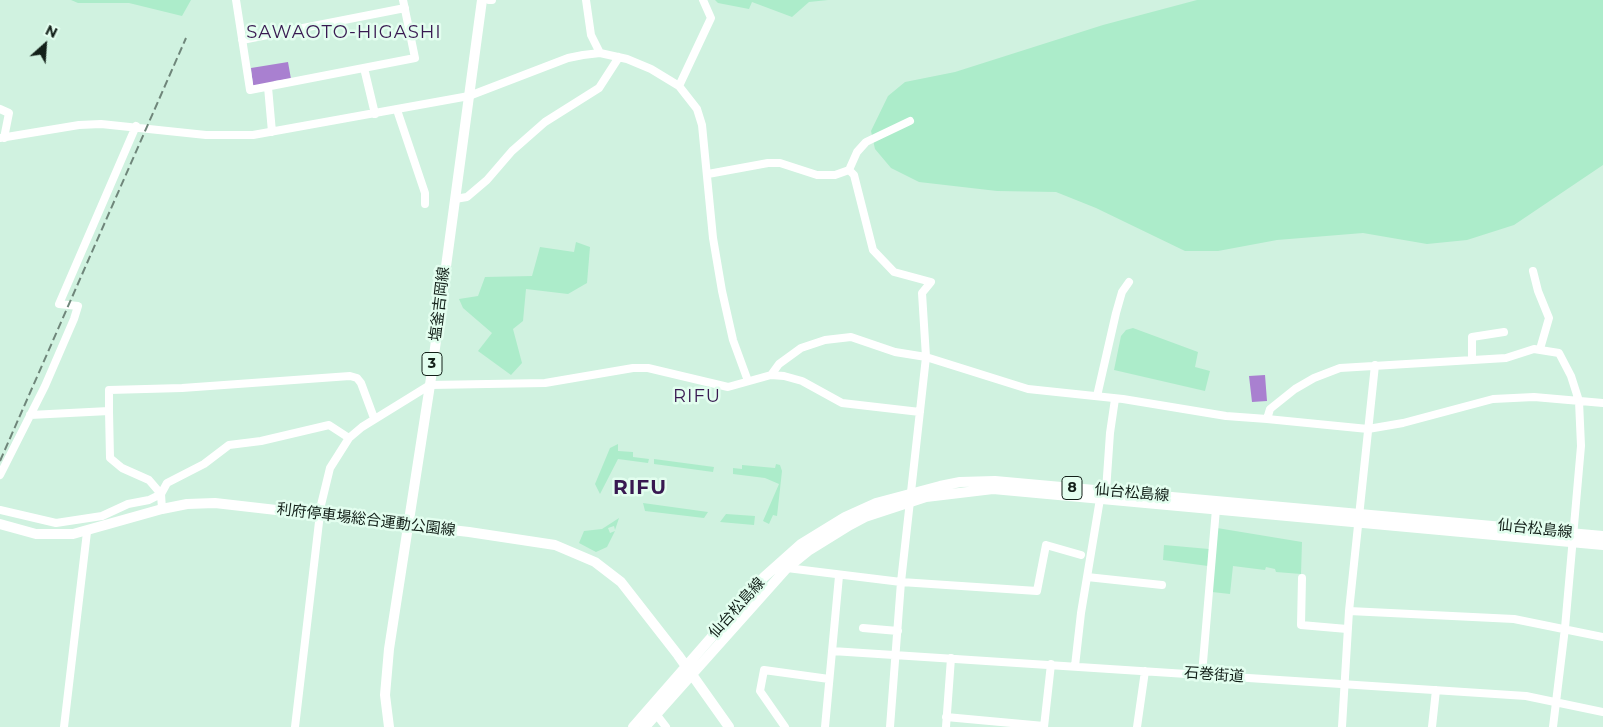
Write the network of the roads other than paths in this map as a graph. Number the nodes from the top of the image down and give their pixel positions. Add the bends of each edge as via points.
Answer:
1 (236, 0) edge
2 (482, 0) edge
3 (586, 0) edge
4 (703, 0) edge
5 (404, 4) edge
6 (242, 40) junction
7 (600, 53) junction
8 (619, 57) junction
9 (364, 68) junction
10 (679, 86) junction
11 (268, 87) junction
12 (469, 96) junction
13 (0, 109) edge
14 (397, 110) junction
15 (375, 114) junction
16 (910, 122) dead end
17 (136, 126) junction
18 (272, 132) junction
19 (2, 138) edge
20 (850, 170) junction
21 (708, 174) junction
22 (454, 199) junction
23 (425, 204) dead end
24 (1533, 271) dead end
25 (1129, 282) dead end
26 (1504, 332) dead end
27 (1540, 349) junction
28 (926, 357) junction
29 (1472, 360) junction
30 (1375, 365) junction
31 (772, 375) junction
32 (748, 381) junction
33 (430, 385) junction
34 (1098, 396) junction
35 (1115, 399) junction
36 (1579, 401) junction
37 (1603, 402) edge
38 (109, 411) junction
39 (920, 412) junction
40 (30, 415) junction
41 (374, 418) junction
42 (1267, 419) junction
43 (1368, 429) junction
44 (349, 438) junction
45 (0, 476) edge
46 (161, 494) junction
47 (1103, 495) junction
48 (911, 496) junction
49 (162, 509) junction
50 (0, 510) edge
51 (1216, 510) junction
52 (320, 514) junction
53 (1359, 518) junction
54 (0, 524) edge
55 (408, 525) junction
56 (87, 532) junction
57 (1603, 536) edge
58 (1572, 537) junction
59 (1603, 545) edge
60 (1081, 555) dead end
61 (787, 568) junction
62 (839, 576) junction
63 (1087, 577) junction
64 (1302, 578) dead end
65 (901, 582) junction
66 (1162, 585) dead end
67 (1349, 612) junction
68 (863, 628) dead end
69 (1565, 628) junction
70 (1347, 629) junction
71 (898, 631) junction
72 (1603, 636) edge
73 (832, 651) junction
74 (897, 654) junction
75 (951, 658) junction
76 (1051, 664) junction
77 (1075, 666) junction
78 (689, 669) junction
79 (1145, 671) junction
80 (1202, 674) junction
81 (829, 679) junction
82 (1344, 683) junction
83 (1436, 690) junction
84 (1557, 701) junction
85 (1603, 712) edge
86 (656, 714) junction
87 (946, 717) junction
88 (783, 726) edge
89 (1044, 726) edge
90 (64, 727) edge
91 (295, 727) edge
92 (389, 727) edge
93 (633, 727) edge
94 (645, 727) edge
95 (666, 727) edge
96 (729, 727) edge
97 (825, 727) edge
98 (890, 727) edge
99 (946, 727) edge
100 (1138, 727) edge
101 (1342, 727) edge
102 (1432, 727) edge
103 (1553, 727) edge

1 - 6 street
2 - 12 main road, 塩釜吉岡線 / 3
3 - 7 street via 591,35
4 - 10 street via 711,18
5 - 6 street
5 - 9 street via 415,58
6 - 11 street via 250,90
7 - 8 street
7 - 12 street via 568,58
8 - 10 street via 651,69
8 - 22 street via 599,88 540,127 467,197
9 - 11 street
9 - 15 street
10 - 21 street via 697,109
11 - 18 street
12 - 14 street
12 - 22 main road, 塩釜吉岡線 / 3
13 - 19 street via 9,113
14 - 15 street
14 - 23 street via 425,193
15 - 18 street
16 - 20 street via 866,142
17 - 18 street via 206,135
17 - 19 street via 79,125
17 - 40 street via 60,304 78,306
20 - 21 street via 826,176 780,163 768,163
20 - 28 street via 873,250 894,272 931,282 922,293
21 - 32 street via 713,238 722,291 733,340
22 - 33 main road, 塩釜吉岡線 / 3
24 - 27 street via 1549,318
25 - 34 street via 1122,292 1116,313
26 - 29 street via 1472,337
27 - 29 street via 1506,358
27 - 36 street via 1559,353 1572,376
28 - 31 street via 895,352 851,337 837,338 802,348 779,364
28 - 34 street via 1028,389
28 - 39 street
29 - 30 street
30 - 42 street via 1340,368 1314,378 1275,404
30 - 43 street
31 - 32 street
31 - 39 street via 802,381 842,403
32 - 33 street via 718,386 648,368 633,368 545,383
33 - 41 street
33 - 55 main road, 塩釜吉岡線 / 3
34 - 35 street
35 - 42 street
35 - 47 street
36 - 37 street
36 - 43 street via 1534,397 1493,399
36 - 58 street via 1581,446
38 - 40 street
38 - 41 street via 109,390 350,376 361,383
38 - 46 street via 110,458 122,468 150,480
39 - 48 street
40 - 45 street
41 - 44 street
42 - 43 street
43 - 53 street
44 - 46 street via 329,425 228,445 204,464 167,483
44 - 52 street via 330,468
46 - 49 street
46 - 50 street via 102,516 68,522 42,521
47 - 48 main road, 仙台松島線 / 8 via 993,489
47 - 51 main road, 仙台松島線 / 8
47 - 53 main road, 仙台松島線 / 8
47 - 63 street
48 - 61 main road, 仙台松島線 / 8 via 850,525
48 - 65 street
48 - 78 main road, 仙台松島線 / 8 via 845,517 801,544 764,577
49 - 52 main road, 利府停車場総合運動公園線 via 214,503
49 - 56 main road, 利府停車場総合運動公園線
51 - 53 main road, 仙台松島線 / 8
51 - 80 street
52 - 55 main road, 利府停車場総合運動公園線
52 - 91 street
53 - 58 main road, 仙台松島線 / 8
53 - 67 street
54 - 56 main road, 利府停車場総合運動公園線 via 36,534
55 - 78 main road, 利府停車場総合運動公園線 via 541,542 588,558 632,593
55 - 92 main road, 塩釜吉岡線 / 3 via 385,680
56 - 90 street
57 - 58 main road, 仙台松島線 / 8
58 - 59 main road, 仙台松島線 / 8
58 - 69 street
60 - 65 street via 1046,545 1036,591
61 - 62 street
61 - 78 main road, 仙台松島線 / 8
62 - 65 street
62 - 73 street
63 - 66 street
63 - 77 street
64 - 70 street via 1301,625
65 - 71 street
67 - 69 street via 1514,619
67 - 70 street
68 - 71 street
69 - 72 street
69 - 84 street
70 - 82 street
71 - 74 street
73 - 74 street, 石巻街道
73 - 81 street
74 - 75 street, 石巻街道
74 - 98 street
75 - 76 street, 石巻街道
75 - 87 street
76 - 77 street, 石巻街道
76 - 89 street
77 - 79 street, 石巻街道
78 - 86 main road, 仙台松島線 / 8
78 - 93 main road, 仙台松島線 / 8
78 - 96 main road
79 - 80 street, 石巻街道
79 - 100 street
80 - 82 street, 石巻街道
81 - 88 street via 764,670 760,692
81 - 97 street
82 - 83 street, 石巻街道
82 - 101 street
83 - 84 street, 石巻街道
83 - 102 street
84 - 85 street, 石巻街道
84 - 103 street
86 - 94 main road, 仙台松島線 / 8
86 - 95 street
87 - 89 street
87 - 99 street

